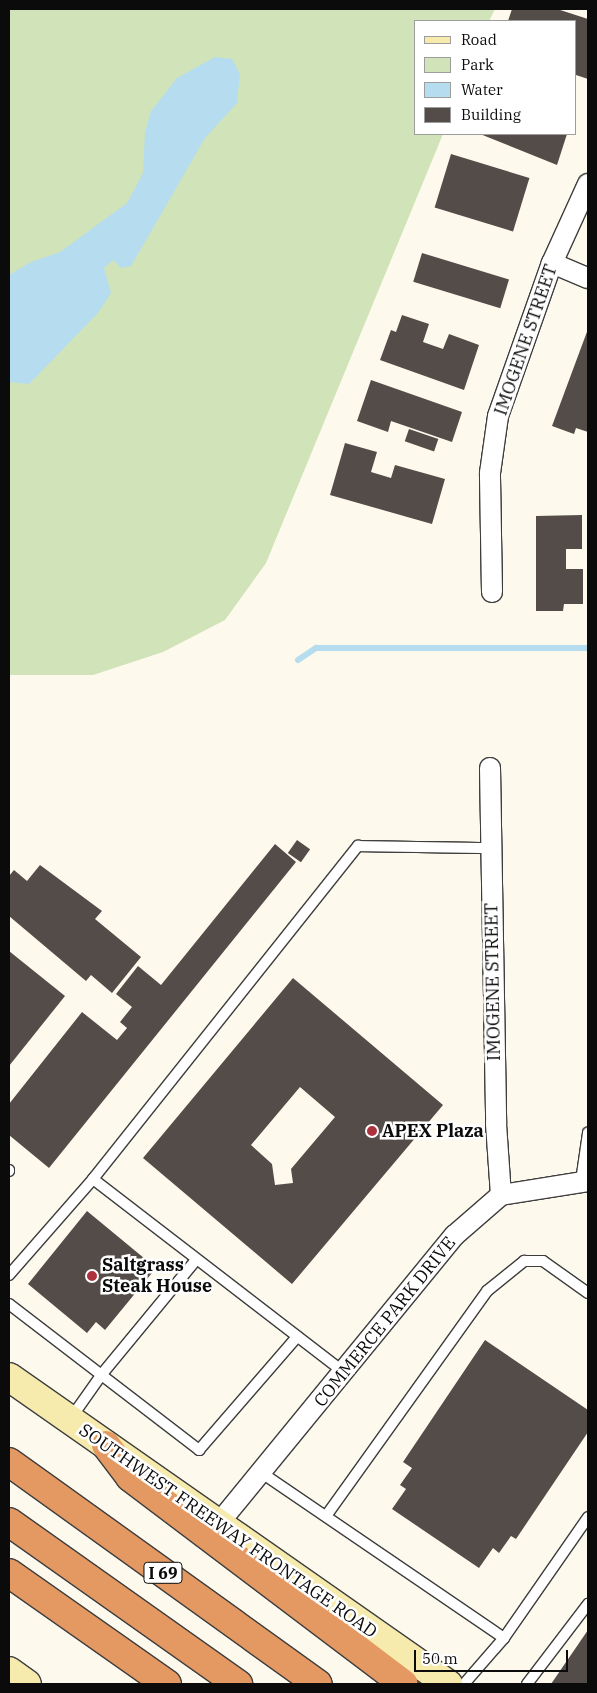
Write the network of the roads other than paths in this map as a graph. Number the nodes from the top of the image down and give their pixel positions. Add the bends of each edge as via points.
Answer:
1 (588, 184) edge
2 (552, 263) junction
3 (588, 278) edge
4 (492, 592) dead end
5 (490, 768) dead end
6 (491, 848) junction
7 (588, 1132) edge
8 (93, 1179) junction
9 (584, 1181) edge
10 (501, 1195) junction
11 (196, 1260) junction
12 (9, 1275) edge
13 (588, 1293) edge
14 (9, 1304) edge
15 (297, 1338) junction
16 (345, 1373) junction
17 (102, 1374) junction
18 (9, 1377) edge
19 (69, 1421) junction
20 (106, 1445) junction
21 (9, 1462) edge
22 (262, 1473) junction
23 (326, 1516) junction
24 (588, 1517) edge
25 (9, 1522) edge
26 (219, 1523) junction
27 (9, 1573) edge
28 (588, 1604) edge
29 (504, 1638) junction
30 (9, 1671) edge
31 (27, 1684) edge
32 (167, 1684) edge
33 (238, 1684) edge
34 (318, 1684) edge
35 (404, 1684) edge
36 (448, 1684) edge
37 (464, 1684) edge
38 (527, 1684) edge

1 - 2 street, IMOGENE STREET
2 - 3 street
2 - 4 street, IMOGENE STREET via 498,416 490,473
5 - 6 street, IMOGENE STREET
6 - 8 lane via 358,846
6 - 10 street, IMOGENE STREET
7 - 9 lane
8 - 11 lane
8 - 12 lane
9 - 10 street
10 - 16 street, COMMERCE PARK DRIVE via 455,1235
11 - 15 lane
11 - 17 lane
13 - 23 lane via 542,1260 524,1261 487,1290
14 - 17 lane
15 - 16 lane
15 - 17 lane via 199,1450
16 - 22 street, COMMERCE PARK DRIVE
17 - 19 lane
18 - 19 main road, SOUTHWEST FREEWAY FRONTAGE ROAD
19 - 20 main road, SOUTHWEST FREEWAY FRONTAGE ROAD
20 - 26 main road, SOUTHWEST FREEWAY FRONTAGE ROAD
20 - 35 highway via 130,1477
21 - 34 highway, I 69
22 - 23 lane
22 - 26 street, COMMERCE PARK DRIVE
23 - 29 lane
24 - 29 lane
25 - 33 highway
26 - 36 main road, SOUTHWEST FREEWAY FRONTAGE ROAD
27 - 32 highway
28 - 38 lane
29 - 37 lane
30 - 31 main road

